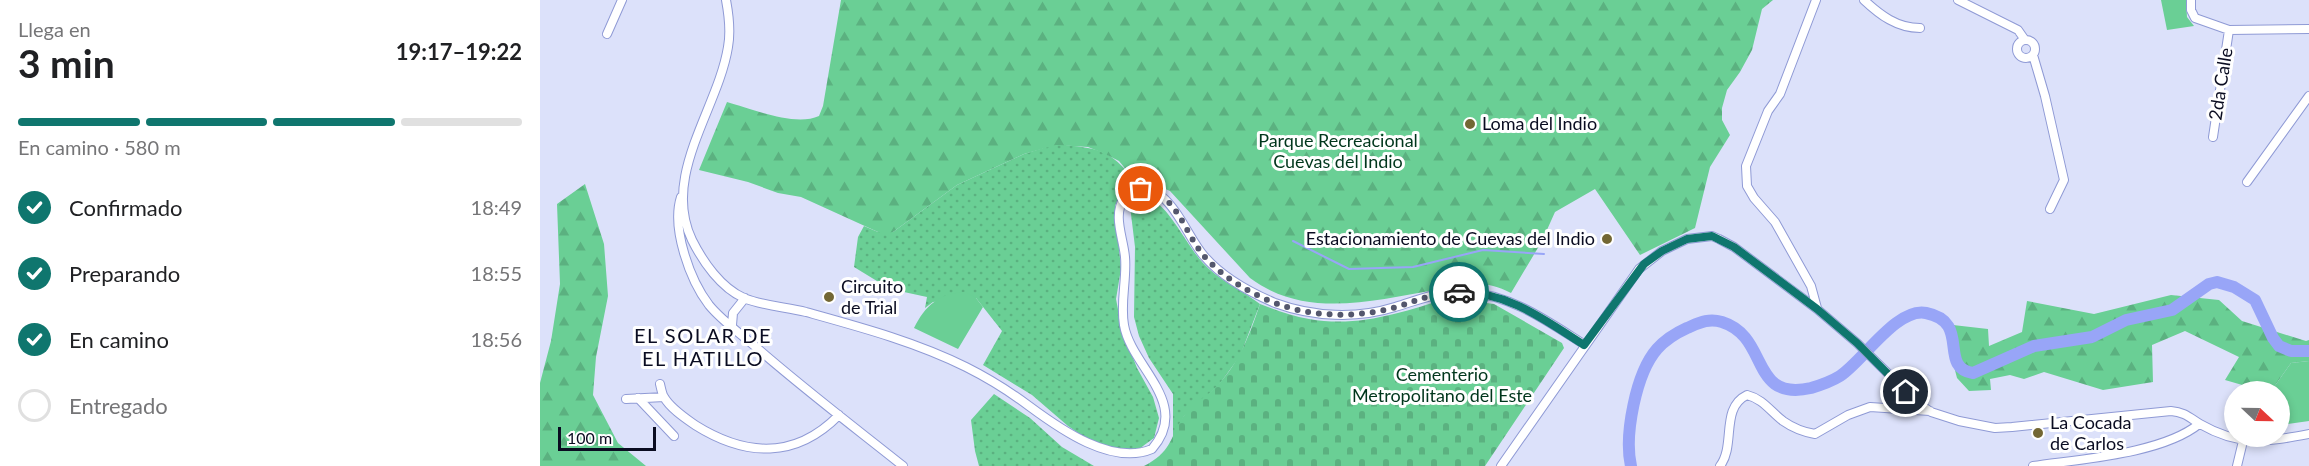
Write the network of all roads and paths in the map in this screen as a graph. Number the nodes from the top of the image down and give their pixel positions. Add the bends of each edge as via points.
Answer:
1 (622, 0) edge
2 (726, 0) edge
3 (1816, 0) edge
4 (1864, 0) edge
5 (1958, 0) edge
6 (2191, 0) edge
7 (1920, 28) dead end
8 (2309, 29) edge
9 (2229, 30) junction
10 (607, 34) dead end
11 (2025, 40) junction
12 (2033, 55) junction
13 (2309, 96) edge
14 (2213, 137) dead end
15 (2247, 182) dead end
16 (683, 191) junction
17 (2050, 209) dead end
18 (745, 298) junction
19 (1817, 309) junction
20 (732, 325) junction
21 (1584, 345) junction
22 (660, 384) dead end
23 (664, 397) junction
24 (638, 398) junction
25 (626, 399) dead end
26 (1930, 411) junction
27 (839, 415) junction
28 (2199, 424) junction
29 (2224, 434) edge
30 (2309, 434) edge
31 (674, 436) dead end
32 (2290, 437) edge
33 (2242, 447) edge
34 (1083, 451) dead end
35 (1134, 462) dead end
36 (903, 466) edge
37 (1501, 466) edge
38 (1720, 466) edge
39 (2033, 466) edge
40 (2237, 466) edge

1 - 10 street
2 - 16 street via 728,50
3 - 19 street via 1780,94 1768,111 1746,166 1747,186 1775,222 1811,285
4 - 7 street via 1892,21
5 - 11 street via 2018,30
6 - 9 street via 2195,18
8 - 9 street
9 - 14 street, 2da Calle
11 - 12 street via 2035,46
11 - 12 street via 2018,46 2019,55
12 - 17 street via 2064,180
13 - 15 street
16 - 18 street via 689,232 700,255 715,275
16 - 20 street via 678,207 679,224 690,270 711,308
18 - 20 street via 733,313
18 - 34 street via 892,337 942,356 1011,393
19 - 21 street via 1726,242 1712,236 1696,237 1670,246 1644,264
19 - 26 street
20 - 27 street
21 - 35 street via 1522,306 1474,293 1444,293 1385,310 1350,315 1326,315 1288,307 1223,274 1203,255 1167,200 1149,190 1135,190 1125,196 1118,214 1125,259 1122,312 1134,349 1158,387 1165,418 1154,448
21 - 37 street
22 - 23 street
23 - 24 street
23 - 27 street via 703,430 745,447 790,446 810,439
24 - 25 street
24 - 31 street
26 - 28 street via 1995,428 2172,411 2188,414
26 - 38 street via 1870,407 1848,414 1815,434 1801,431 1759,398 1748,395 1739,399 1730,420 1726,454
27 - 36 street
28 - 29 street
28 - 39 street via 2156,445
30 - 32 street
33 - 40 street

